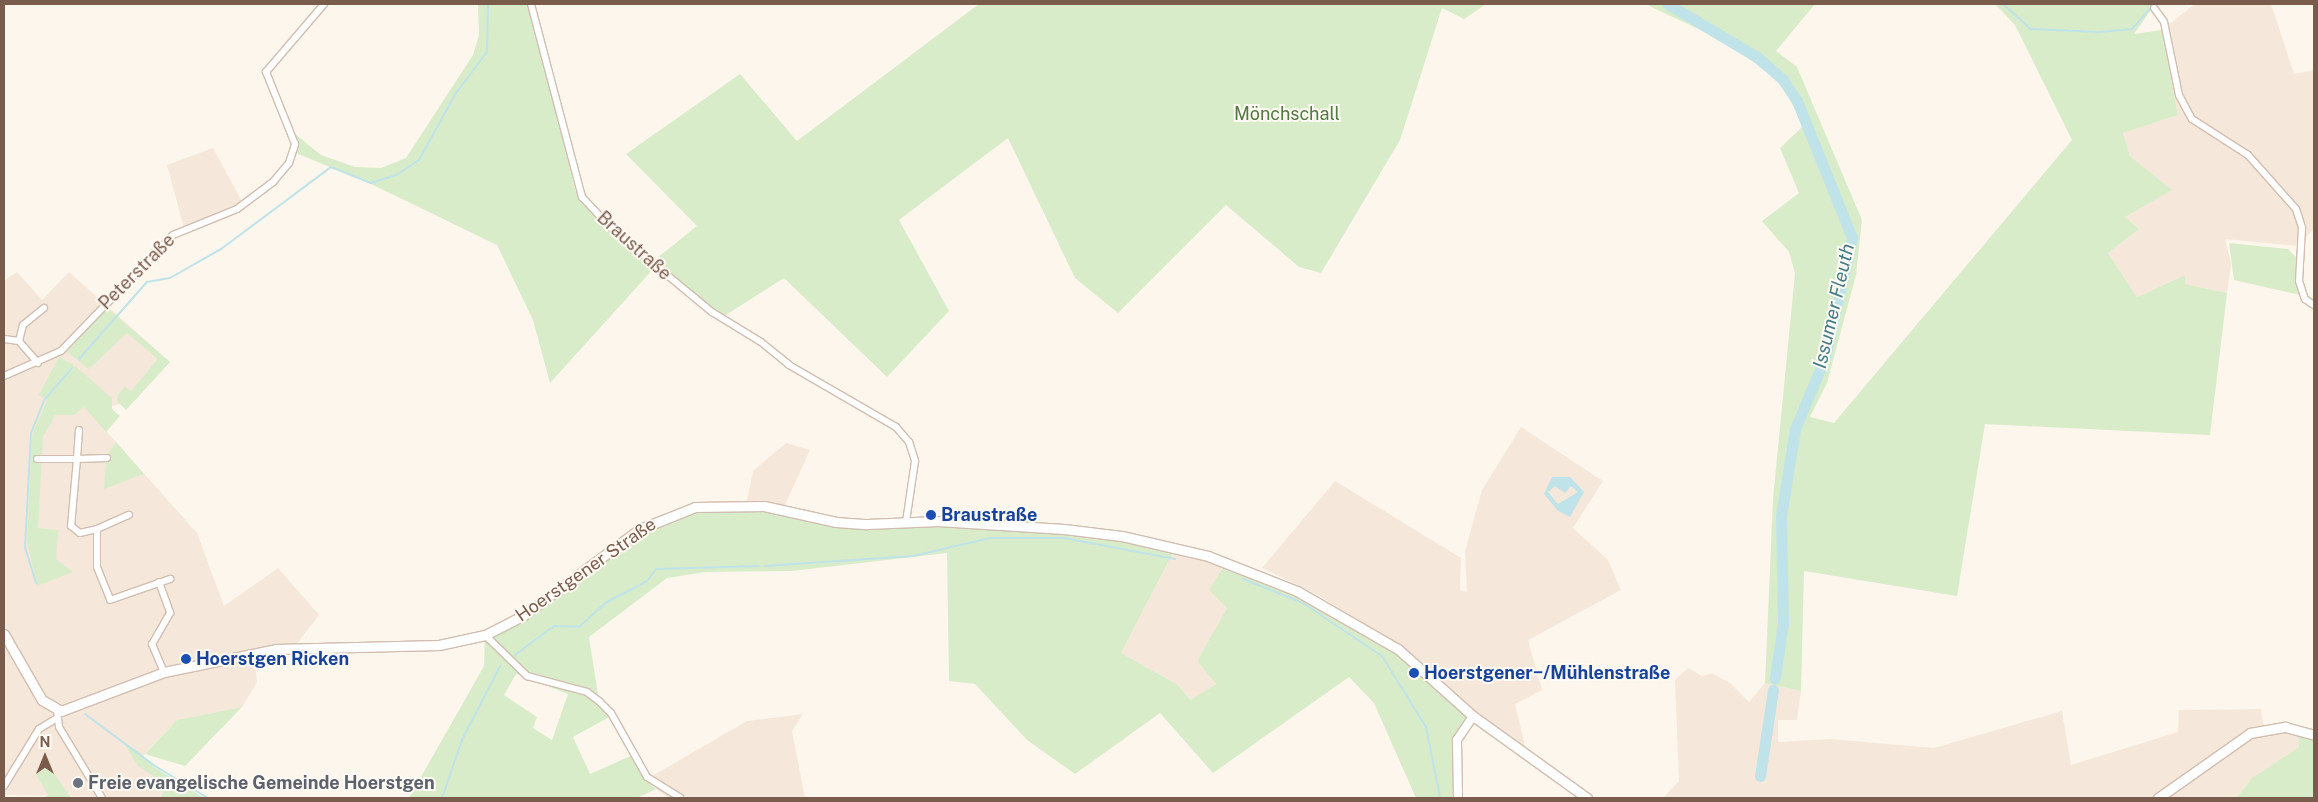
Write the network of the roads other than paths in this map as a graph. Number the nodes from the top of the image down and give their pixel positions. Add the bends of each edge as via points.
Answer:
1 (324, 4) edge
2 (531, 4) edge
3 (2154, 8) dead end
4 (2314, 305) edge
5 (44, 308) dead end
6 (4, 339) edge
7 (19, 341) junction
8 (38, 363) junction
9 (4, 376) edge
10 (80, 430) dead end
11 (107, 458) dead end
12 (38, 459) dead end
13 (77, 459) junction
14 (129, 515) dead end
15 (906, 522) junction
16 (97, 529) junction
17 (170, 579) dead end
18 (159, 582) junction
19 (4, 634) edge
20 (485, 635) junction
21 (164, 672) junction
22 (57, 714) junction
23 (1473, 716) junction
24 (2314, 735) edge
25 (4, 786) edge
26 (102, 798) edge
27 (680, 798) edge
28 (1458, 798) edge
29 (1587, 798) edge
30 (2158, 798) edge

1 - 8 street, Peterstraße via 266,72 294,136 289,163 244,205 184,228 166,241 61,351
2 - 15 street, Braustraße via 582,197 614,231 712,312 761,342 789,365 896,427 910,442 915,460
3 - 4 street via 2164,22 2179,95 2192,119 2248,155 2296,209 2302,228 2299,281 2305,299
5 - 7 street via 23,325
6 - 7 street
7 - 8 street
8 - 9 street
10 - 13 street
11 - 13 street
12 - 13 street
13 - 16 street via 70,526 80,533
14 - 16 street
15 - 20 main road, Hoerstgener Straße via 836,522 755,505 680,510 640,529 524,615
15 - 23 main road, Hoerstgener Straße via 1064,529 1122,536 1208,556 1297,591 1364,627 1408,658
16 - 18 street via 97,567 110,600
17 - 18 street
18 - 21 street via 170,613 152,644
19 - 22 main road via 42,700
20 - 21 main road, Hoerstgener Straße via 439,645 295,646
20 - 27 street via 527,676 587,692 599,701 611,713 647,777
21 - 22 main road, Hoerstgener Straße
22 - 25 street via 39,729
22 - 26 street
23 - 28 street via 1457,740
23 - 29 main road, Hoerstgener Straße
24 - 30 main road via 2286,727 2250,733

